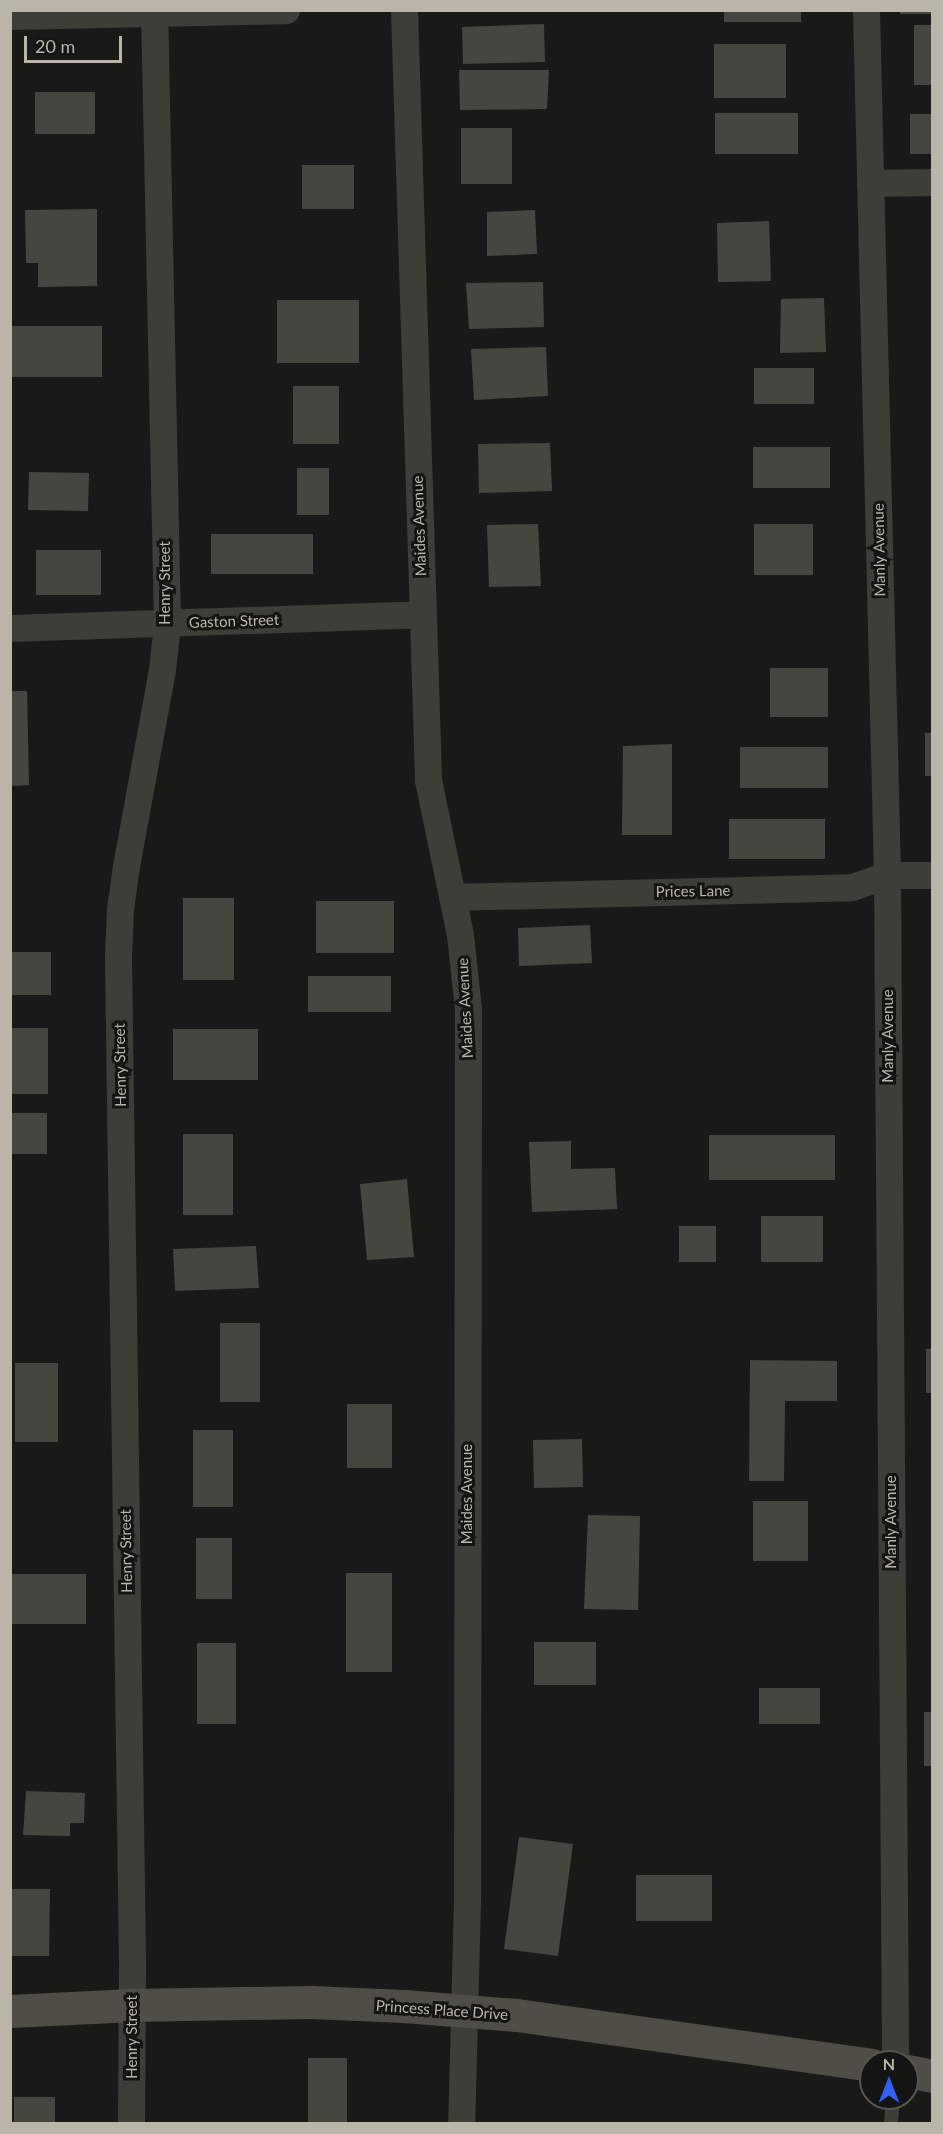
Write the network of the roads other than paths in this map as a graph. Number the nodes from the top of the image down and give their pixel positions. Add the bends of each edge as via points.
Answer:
1 (286, 10) edge
2 (404, 10) edge
3 (866, 10) edge
4 (154, 12) edge
5 (10, 16) edge
6 (933, 182) edge
7 (870, 183) junction
8 (422, 614) junction
9 (167, 623) junction
10 (10, 628) edge
11 (886, 875) junction
12 (933, 875) edge
13 (452, 897) junction
14 (132, 2005) junction
15 (462, 2010) junction
16 (10, 2011) edge
17 (895, 2050) edge
18 (859, 2063) edge
19 (131, 2124) edge
20 (461, 2124) edge

1 - 4 street
2 - 8 street, Maides Avenue
3 - 7 street, Manly Avenue
4 - 5 street
4 - 9 street, Henry Street
6 - 7 street
7 - 11 street, Manly Avenue
8 - 9 street, Gaston Street
8 - 13 street, Maides Avenue via 428,780
9 - 10 street, Gaston Street
9 - 14 street, Henry Street via 126,866 118,956
11 - 12 street, Prices Lane
11 - 13 street, Prices Lane via 852,887
11 - 17 street, Manly Avenue
13 - 15 street, Maides Avenue via 468,1009 467,1877
14 - 15 street, Princess Place Drive via 311,2002
14 - 16 street, Princess Place Drive
14 - 19 street, Henry Street
15 - 18 street, Princess Place Drive
15 - 20 street, Maides Avenue

